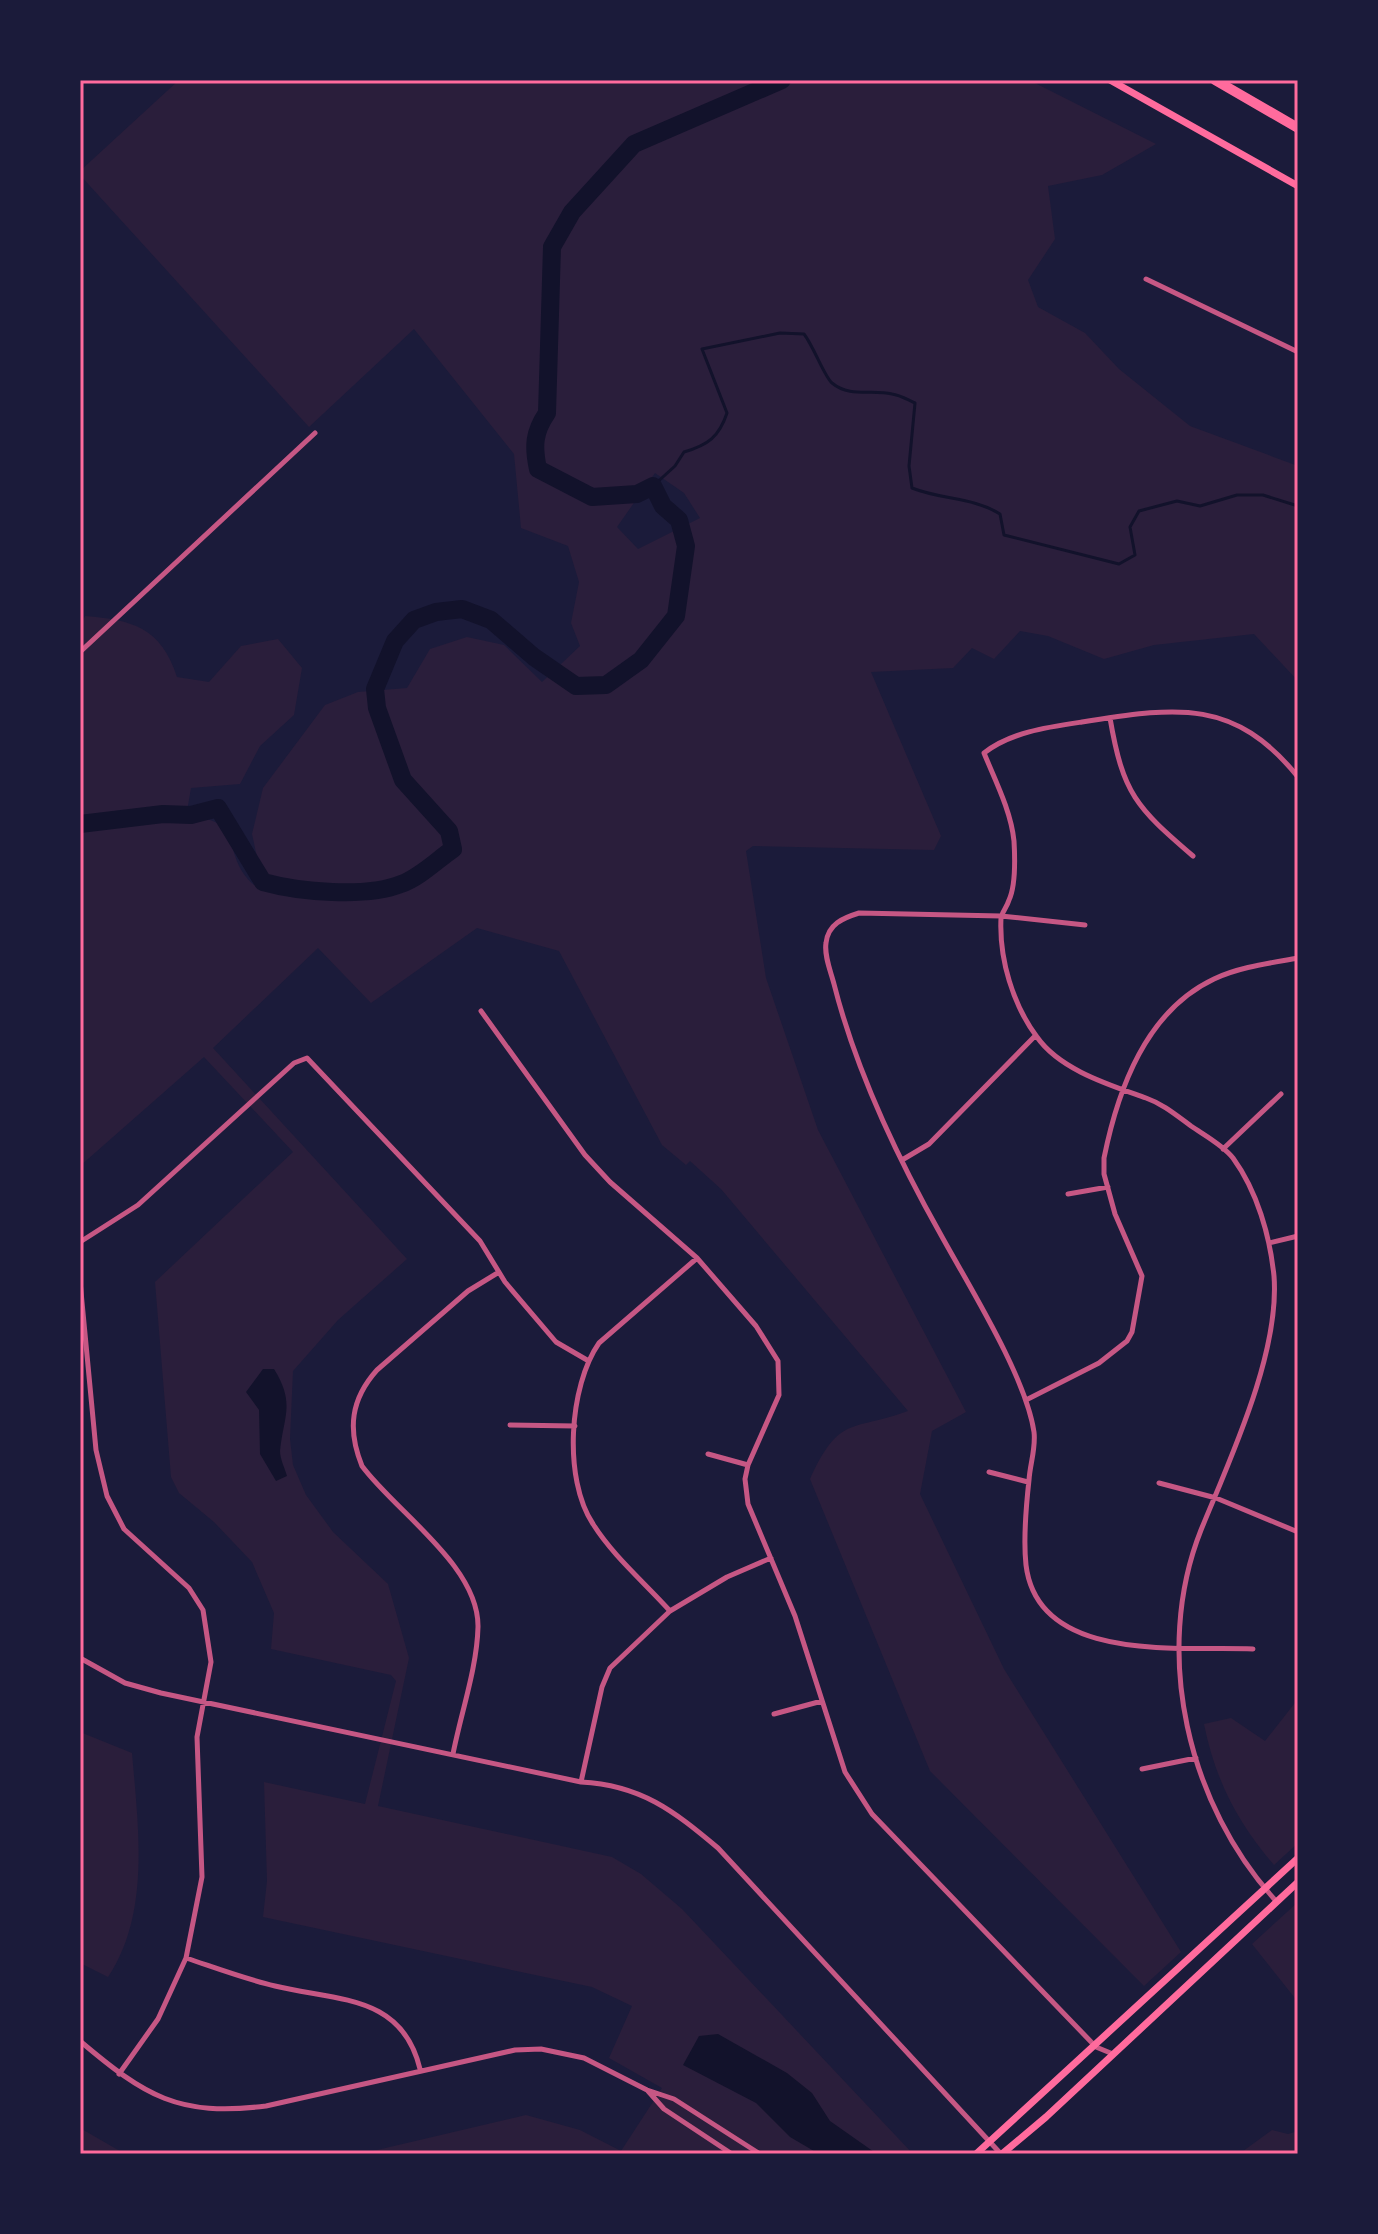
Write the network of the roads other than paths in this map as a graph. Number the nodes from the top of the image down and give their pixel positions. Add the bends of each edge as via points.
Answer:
1 (1110, 80) edge
2 (1215, 80) edge
3 (1298, 128) edge
4 (1298, 186) edge
5 (1146, 279) dead end
6 (1298, 352) edge
7 (315, 433) dead end
8 (80, 652) edge
9 (1110, 718) junction
10 (1298, 777) edge
11 (1193, 856) dead end
12 (1001, 916) junction
13 (1085, 925) dead end
14 (1298, 958) edge
15 (481, 1011) dead end
16 (1035, 1035) junction
17 (1125, 1092) junction
18 (1281, 1094) dead end
19 (1223, 1149) junction
20 (902, 1160) junction
21 (1108, 1187) junction
22 (1068, 1194) dead end
23 (1298, 1236) edge
24 (80, 1242) edge
25 (1269, 1243) junction
26 (697, 1258) junction
27 (499, 1272) junction
28 (80, 1281) edge
29 (587, 1360) junction
30 (1026, 1400) junction
31 (510, 1425) dead end
32 (575, 1426) junction
33 (708, 1454) dead end
34 (748, 1465) junction
35 (989, 1472) dead end
36 (1028, 1482) junction
37 (1159, 1483) dead end
38 (1216, 1498) junction
39 (1298, 1532) edge
40 (771, 1558) junction
41 (670, 1611) junction
42 (1179, 1646) junction
43 (1253, 1649) dead end
44 (80, 1658) edge
45 (822, 1701) junction
46 (204, 1702) junction
47 (774, 1714) dead end
48 (453, 1754) junction
49 (1196, 1758) junction
50 (1142, 1769) dead end
51 (581, 1782) junction
52 (1298, 1858) edge
53 (1298, 1882) edge
54 (1265, 1889) junction
55 (1277, 1902) junction
56 (186, 1958) junction
57 (80, 2041) edge
58 (1096, 2047) junction
59 (1113, 2054) junction
60 (420, 2070) junction
61 (119, 2074) junction
62 (647, 2090) junction
63 (990, 2142) junction
64 (732, 2154) edge
65 (760, 2154) edge
66 (976, 2154) edge
67 (1002, 2154) edge

1 - 4 main road
2 - 3 highway
5 - 6 street
7 - 8 street
9 - 10 street via 1181,710 1216,718 1263,743
9 - 11 street via 1118,766 1135,801
9 - 12 street via 1054,726 1000,741 984,753 1014,840 1010,899
12 - 13 street
12 - 16 street via 1008,979
12 - 20 street via 859,913 843,918 828,934 825,946 841,1013
14 - 17 street via 1219,977 1182,1000 1152,1032
15 - 26 street via 585,1155
16 - 17 street via 1056,1056
16 - 20 street via 929,1144
17 - 19 street via 1163,1105
17 - 21 street via 1104,1158
18 - 19 street
19 - 25 street via 1252,1190
20 - 30 street
21 - 22 street
21 - 30 street via 1142,1276 1132,1332 1099,1363
23 - 25 street
24 - 27 street via 138,1205 294,1063 307,1058 480,1241
25 - 38 street via 1274,1307 1269,1341
26 - 29 street via 614,1328
26 - 34 street via 756,1326 778,1361 779,1395
27 - 29 street via 556,1342
27 - 48 street via 468,1291 377,1370 365,1384 352,1419 362,1466 453,1565 475,1602 478,1629
28 - 46 street via 96,1450 107,1496 124,1529 189,1588 203,1610 211,1662
29 - 32 street
30 - 36 street via 1034,1444
31 - 32 street
32 - 41 street via 579,1492 593,1525
33 - 34 street
34 - 40 street via 748,1504
35 - 36 street
36 - 42 street via 1026,1565 1037,1599 1050,1616 1085,1637
37 - 38 street
38 - 39 street
38 - 42 street via 1200,1533 1184,1595
40 - 41 street
40 - 45 street
41 - 51 street via 610,1668
42 - 43 street
42 - 49 street via 1182,1703
44 - 46 street via 125,1683
45 - 47 street
45 - 58 street via 845,1772 872,1814
46 - 48 street
46 - 56 street via 196,1763 202,1877
48 - 51 street
49 - 50 street
49 - 54 street via 1219,1818
51 - 63 street via 615,1784 665,1806 718,1848
52 - 54 main road
53 - 55 main road
54 - 55 street
54 - 58 main road
55 - 59 main road
56 - 60 street via 277,1987 381,2011 407,2034
56 - 61 street via 158,2019
57 - 61 street
58 - 59 street
58 - 63 main road
59 - 67 main road
60 - 61 street via 229,2111 189,2108 151,2095
60 - 62 street via 541,2049 584,2058
62 - 64 street via 664,2109
62 - 65 street via 674,2099
63 - 66 main road
63 - 67 street

